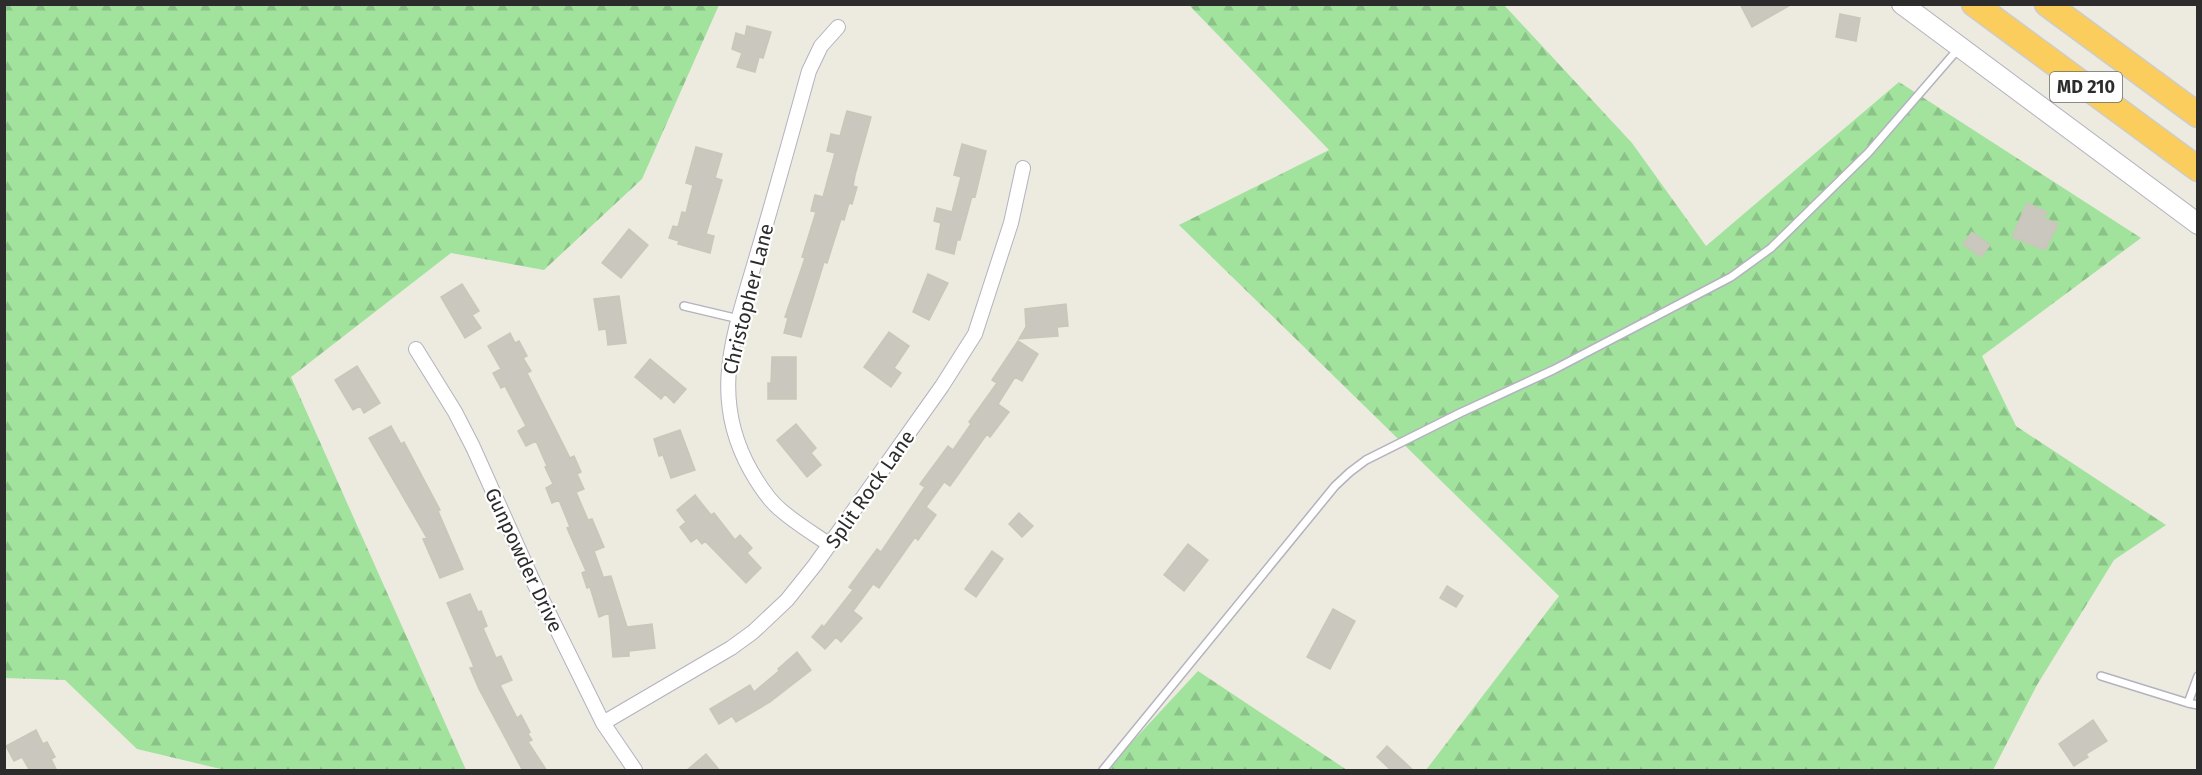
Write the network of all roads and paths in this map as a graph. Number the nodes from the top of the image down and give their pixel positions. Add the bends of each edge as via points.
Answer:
1 (1902, 4) edge
2 (1974, 4) edge
3 (2047, 4) edge
4 (838, 27) dead end
5 (1960, 46) junction
6 (2198, 115) edge
7 (1023, 168) dead end
8 (2198, 169) edge
9 (2198, 224) edge
10 (684, 306) dead end
11 (739, 319) junction
12 (416, 349) dead end
13 (831, 545) junction
14 (2101, 676) dead end
15 (2198, 676) edge
16 (2188, 703) junction
17 (2198, 705) edge
18 (603, 723) junction
19 (635, 771) edge
20 (1103, 771) edge

1 - 5 street
2 - 8 highway, MD 210
3 - 6 highway, MD 210
4 - 11 street, Christopher Lane via 809,70
5 - 9 street
5 - 20 lane via 1868,153 1771,248 1731,277 1553,370 1366,460 1350,472
7 - 13 street, Split Rock Lane via 1008,234 975,334
10 - 11 lane
11 - 13 street, Christopher Lane via 727,372 727,399 743,458 759,485 781,510
12 - 18 street, Gunpowder Drive via 473,447
13 - 18 street, Split Rock Lane via 787,600 753,632
14 - 16 lane
15 - 16 lane
16 - 17 lane
18 - 19 street, Gunpowder Drive

